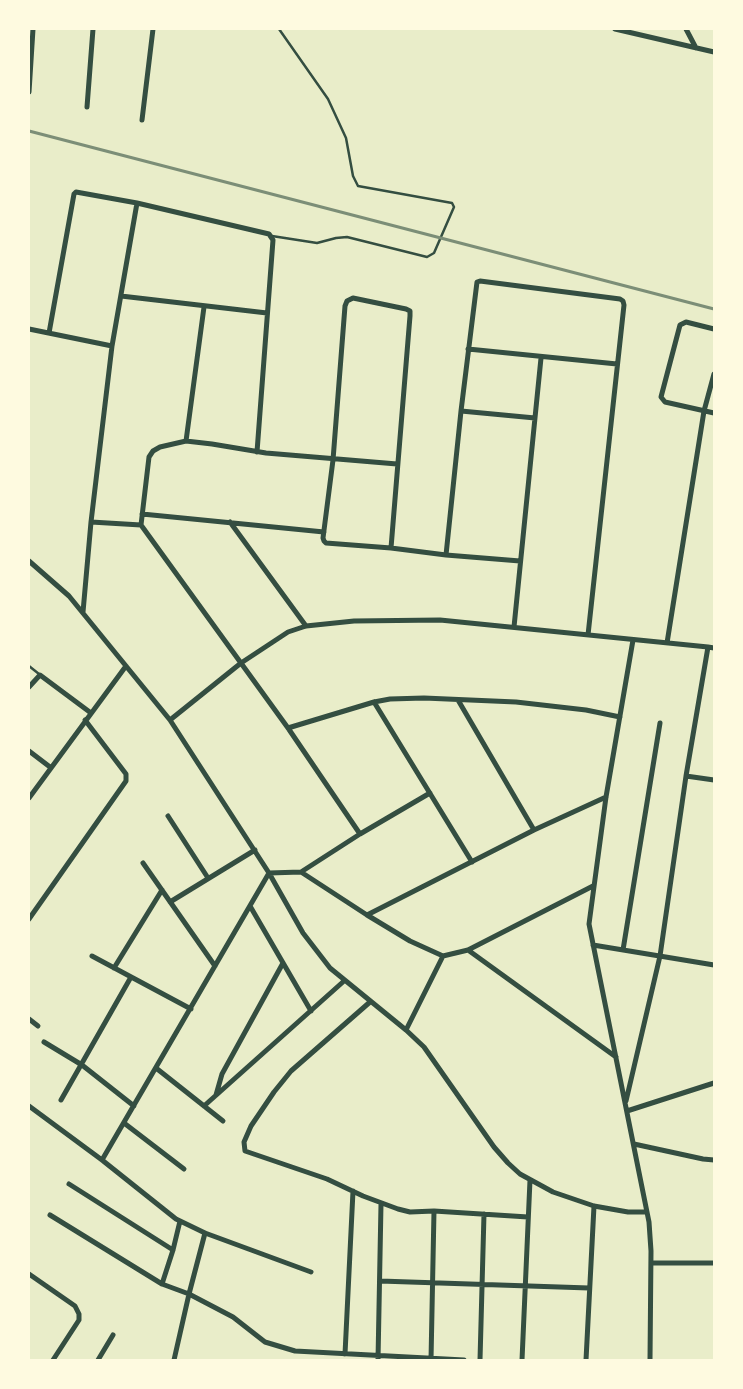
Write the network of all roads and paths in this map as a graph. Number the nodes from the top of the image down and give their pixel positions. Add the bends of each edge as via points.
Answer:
1 (33, 29) edge
2 (93, 29) edge
3 (153, 29) edge
4 (279, 29) edge
5 (615, 29) edge
6 (686, 29) edge
7 (696, 48) junction
8 (714, 52) edge
9 (29, 92) edge
10 (87, 107) dead end
11 (142, 120) dead end
12 (137, 203) junction
13 (272, 236) junction
14 (121, 296) junction
15 (204, 307) junction
16 (267, 313) junction
17 (29, 329) edge
18 (714, 329) edge
19 (49, 333) junction
20 (112, 346) junction
21 (468, 350) junction
22 (541, 358) junction
23 (617, 364) junction
24 (714, 374) edge
25 (461, 411) junction
26 (704, 411) junction
27 (714, 413) edge
28 (535, 418) junction
29 (186, 442) junction
30 (257, 452) junction
31 (332, 460) junction
32 (397, 464) junction
33 (142, 514) junction
34 (91, 522) junction
35 (230, 522) junction
36 (141, 525) junction
37 (324, 532) junction
38 (391, 548) junction
39 (446, 555) junction
40 (520, 560) junction
41 (29, 561) edge
42 (83, 612) junction
43 (306, 626) junction
44 (514, 627) junction
45 (588, 635) junction
46 (633, 640) junction
47 (667, 643) junction
48 (711, 648) edge
49 (242, 663) junction
50 (29, 666) edge
51 (126, 666) junction
52 (40, 675) junction
53 (29, 687) edge
54 (458, 700) junction
55 (374, 702) junction
56 (91, 713) junction
57 (620, 717) junction
58 (85, 720) junction
59 (170, 720) junction
60 (660, 723) dead end
61 (288, 728) junction
62 (29, 751) edge
63 (50, 767) junction
64 (686, 776) junction
65 (714, 780) edge
66 (430, 793) junction
67 (606, 797) junction
68 (29, 798) edge
69 (168, 816) dead end
70 (534, 830) junction
71 (360, 834) junction
72 (255, 850) junction
73 (472, 862) junction
74 (143, 863) dead end
75 (301, 872) junction
76 (269, 873) junction
77 (208, 878) junction
78 (593, 886) junction
79 (162, 890) junction
80 (170, 902) junction
81 (250, 906) junction
82 (367, 915) junction
83 (29, 919) edge
84 (593, 945) junction
85 (468, 950) junction
86 (623, 950) junction
87 (92, 956) dead end
88 (443, 956) junction
89 (660, 956) junction
90 (283, 963) junction
91 (714, 965) edge
92 (215, 966) junction
93 (114, 968) junction
94 (131, 978) junction
95 (344, 981) junction
96 (370, 1002) junction
97 (190, 1009) junction
98 (310, 1011) junction
99 (29, 1019) edge
100 (38, 1026) dead end
101 (406, 1030) junction
102 (44, 1042) dead end
103 (616, 1058) junction
104 (82, 1065) junction
105 (156, 1068) junction
106 (714, 1083) edge
107 (216, 1096) junction
108 (61, 1100) dead end
109 (626, 1103) junction
110 (29, 1106) edge
111 (134, 1106) junction
112 (204, 1106) junction
113 (627, 1111) junction
114 (223, 1121) dead end
115 (124, 1123) junction
116 (634, 1144) junction
117 (102, 1160) junction
118 (714, 1160) edge
119 (184, 1170) dead end
120 (530, 1180) junction
121 (70, 1184) dead end
122 (353, 1191) junction
123 (381, 1204) junction
124 (594, 1206) junction
125 (434, 1211) junction
126 (648, 1212) junction
127 (484, 1214) junction
128 (50, 1215) dead end
129 (528, 1217) junction
130 (180, 1221) junction
131 (205, 1233) junction
132 (173, 1250) junction
133 (651, 1263) junction
134 (714, 1263) edge
135 (311, 1272) dead end
136 (29, 1274) edge
137 (380, 1281) junction
138 (162, 1284) junction
139 (432, 1284) junction
140 (481, 1285) junction
141 (524, 1286) junction
142 (589, 1288) junction
143 (189, 1294) junction
144 (113, 1336) dead end
145 (345, 1354) junction
146 (378, 1358) edge
147 (431, 1359) edge
148 (53, 1360) edge
149 (98, 1360) edge
150 (174, 1360) edge
151 (464, 1360) edge
152 (480, 1360) edge
153 (522, 1360) edge
154 (586, 1360) edge
155 (650, 1360) edge

1 - 9 street
2 - 10 street
3 - 11 street
4 - 13 lane via 328,99 346,138 358,186 452,204 454,207 434,253 427,257 347,238 317,243
5 - 7 street
6 - 7 street
7 - 8 street
12 - 13 street
12 - 14 street
12 - 19 street via 80,191 74,194
13 - 16 street
14 - 15 street
14 - 20 street
15 - 16 street
15 - 29 street
16 - 30 street
17 - 19 street
18 - 26 street via 686,322 680,325 661,397 665,402
19 - 20 street
20 - 34 street
21 - 22 street
21 - 23 street via 476,286 480,281 620,299 624,305
21 - 25 street
22 - 23 street
22 - 28 street
23 - 45 street
24 - 26 street
25 - 28 street
25 - 39 street
26 - 27 street
26 - 47 street
28 - 40 street
29 - 30 street
29 - 33 street via 160,447 149,456
30 - 31 street
31 - 32 street
31 - 32 street via 346,306 353,298 410,311
31 - 37 street
32 - 38 street
33 - 35 street
33 - 36 street
34 - 36 street
34 - 42 street
35 - 37 street
35 - 43 street
36 - 49 street
37 - 38 street via 326,543
38 - 39 street
39 - 40 street
40 - 44 street
41 - 42 street
42 - 51 street
43 - 44 street via 354,621 440,620
43 - 49 street via 288,632
44 - 45 street
45 - 46 street
46 - 47 street
46 - 57 street
47 - 48 street
48 - 64 street
49 - 59 street
49 - 61 street
50 - 52 lane
51 - 56 street
51 - 59 street
52 - 53 street
52 - 56 street
54 - 55 street via 424,698
54 - 57 street via 516,702
54 - 70 street
55 - 61 street
55 - 66 street
56 - 58 street
57 - 67 street
58 - 63 street
58 - 83 street via 126,778
59 - 72 street
60 - 86 street
61 - 71 street
62 - 63 street
63 - 68 street
64 - 65 street
64 - 89 street
66 - 71 street
66 - 73 street
67 - 70 street
67 - 78 street
69 - 77 street
70 - 73 street
71 - 75 street
72 - 76 street
72 - 77 street
73 - 82 street
74 - 79 street
75 - 76 street
75 - 82 street
76 - 81 street
76 - 95 street via 303,933
77 - 80 street
78 - 84 street via 589,924
78 - 85 street
79 - 80 street
79 - 93 street
80 - 92 street
81 - 90 street
81 - 92 street
82 - 88 street
84 - 86 street
84 - 103 street
85 - 88 street
85 - 103 street
86 - 89 street
87 - 93 street
88 - 101 street
89 - 91 street
89 - 109 street
90 - 98 street
90 - 107 street via 222,1074
92 - 97 street
93 - 94 street
94 - 97 street
94 - 104 street
95 - 96 street
95 - 98 street
96 - 101 street
96 - 122 street via 291,1071 255,1120 244,1142 245,1151 249,1154 327,1179
97 - 105 street
98 - 107 street
99 - 100 street
101 - 120 street via 424,1047 494,1147
102 - 104 street
103 - 109 street
104 - 108 street
104 - 111 street
105 - 111 street
105 - 112 street
106 - 113 street
107 - 112 street
109 - 113 street
110 - 117 street
111 - 115 street
112 - 114 street
113 - 116 street
115 - 117 street
115 - 119 street
116 - 118 street
116 - 126 street
117 - 130 street
120 - 124 street
120 - 129 street
121 - 132 street
122 - 123 street
122 - 145 street
123 - 125 street via 410,1212
123 - 137 street
124 - 126 street
124 - 142 street
125 - 127 street
125 - 139 street
126 - 133 street
127 - 129 street
127 - 140 street
128 - 138 street
129 - 141 street
130 - 131 street
130 - 132 street
131 - 135 street
131 - 143 street
132 - 138 street
133 - 134 street
133 - 155 street
136 - 148 street via 75,1306 79,1314 79,1320
137 - 139 street
137 - 146 street
138 - 143 street
139 - 140 street
139 - 147 street
140 - 141 street
140 - 152 street
141 - 142 street
141 - 153 street
142 - 154 street
143 - 145 street via 233,1317 265,1342 295,1351
143 - 150 street
144 - 149 street
145 - 146 street
146 - 147 street
147 - 151 street

